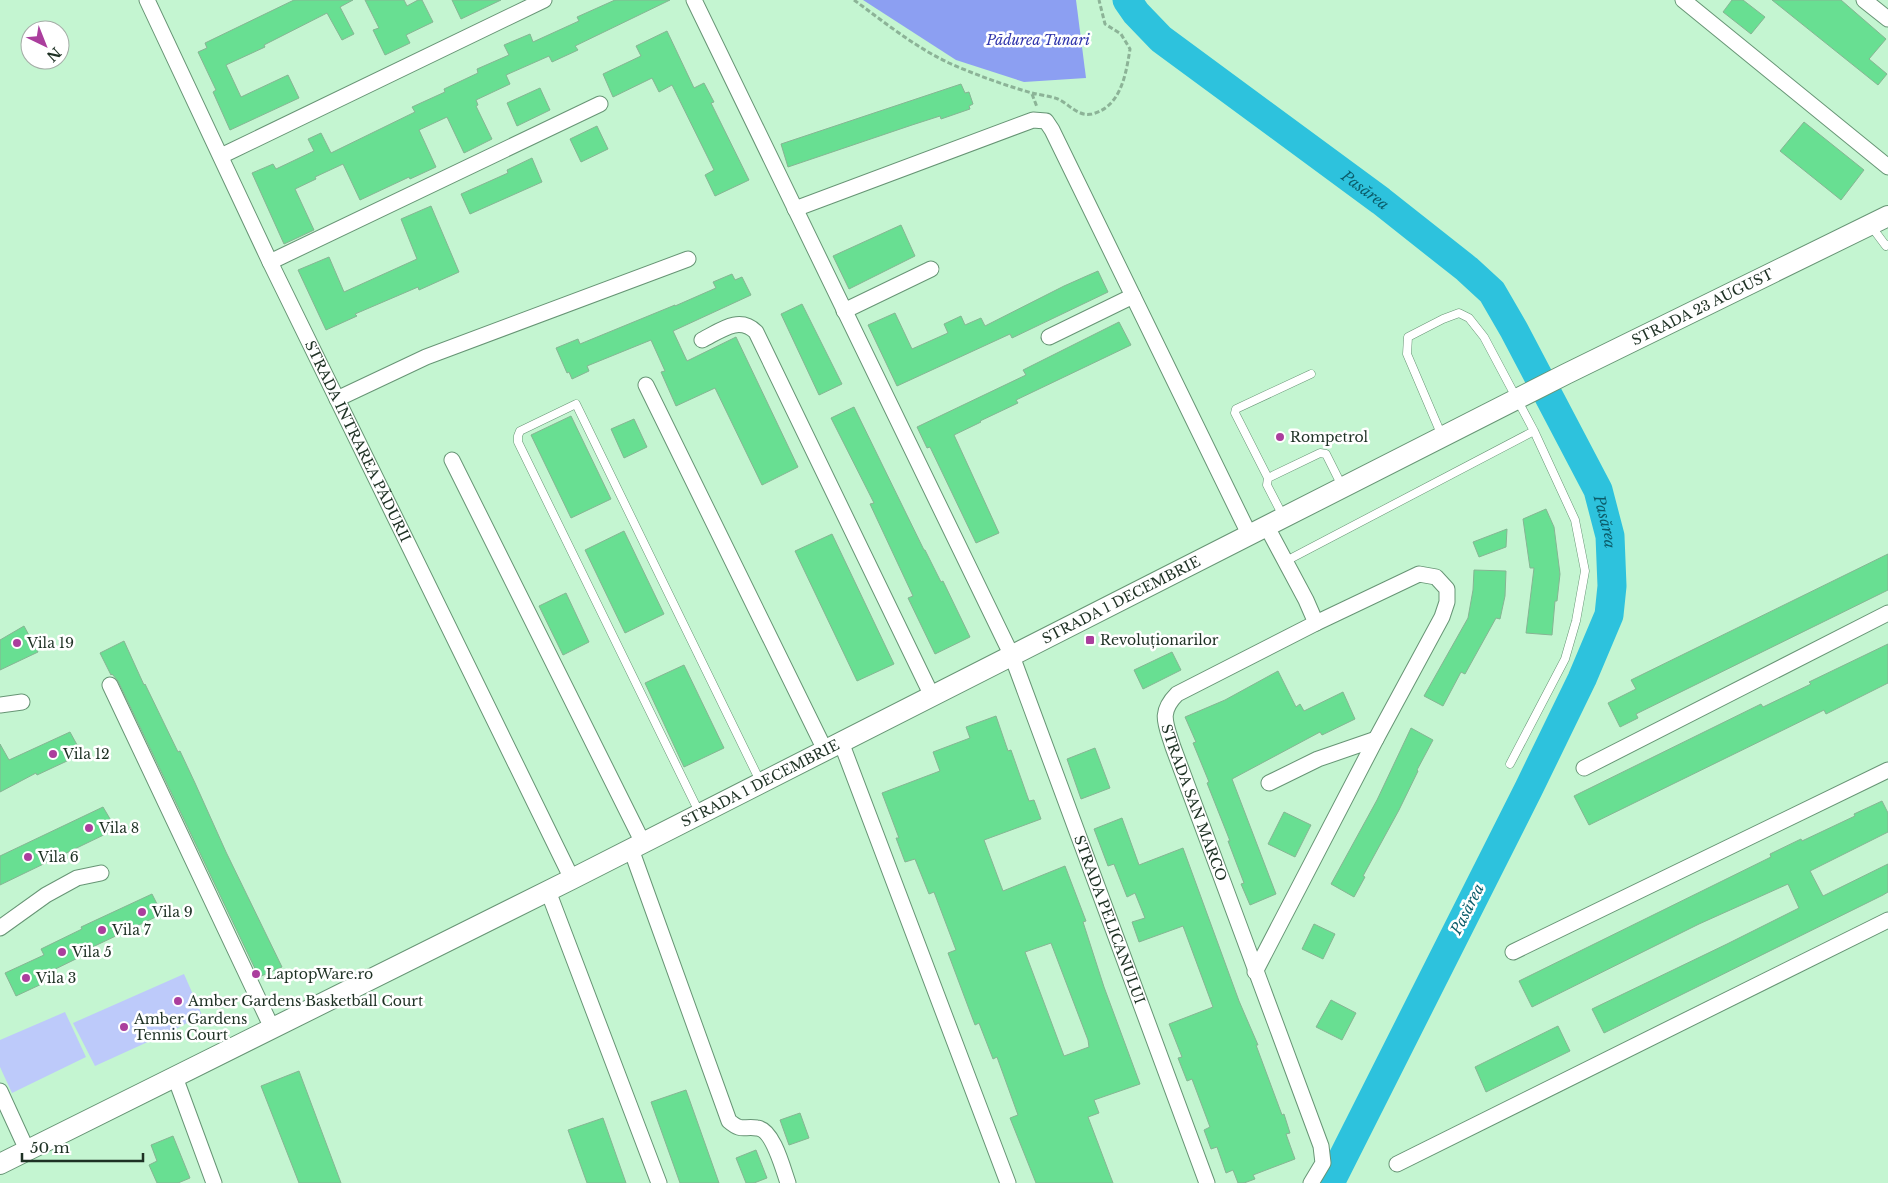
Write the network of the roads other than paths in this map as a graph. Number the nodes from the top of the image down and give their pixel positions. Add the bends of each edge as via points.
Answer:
1 (147, 0) edge
2 (544, 0) edge
3 (694, 0) edge
4 (1683, 0) edge
5 (1864, 0) edge
6 (1888, 19) edge
7 (600, 104) dead end
8 (221, 156) junction
9 (1888, 167) edge
10 (795, 209) junction
11 (1879, 221) edge
12 (1888, 245) edge
13 (688, 260) dead end
14 (270, 262) junction
15 (931, 269) dead end
16 (1133, 296) junction
17 (844, 311) junction
18 (1049, 337) dead end
19 (702, 340) dead end
20 (1311, 374) dead end
21 (646, 385) dead end
22 (336, 399) junction
23 (1518, 400) junction
24 (1534, 431) junction
25 (1443, 438) junction
26 (452, 460) dead end
27 (1268, 478) junction
28 (1343, 488) junction
29 (1267, 527) junction
30 (1286, 561) junction
31 (1888, 614) edge
32 (1316, 623) junction
33 (1012, 656) junction
34 (110, 685) dead end
35 (932, 696) junction
36 (22, 702) dead end
37 (0, 705) edge
38 (1376, 739) junction
39 (833, 746) junction
40 (1510, 764) dead end
41 (1584, 768) dead end
42 (1888, 770) edge
43 (761, 783) junction
44 (1269, 783) dead end
45 (700, 814) junction
46 (637, 846) junction
47 (101, 873) dead end
48 (572, 879) junction
49 (548, 891) junction
50 (1888, 920) edge
51 (0, 928) edge
52 (1513, 952) dead end
53 (1256, 972) junction
54 (272, 1028) junction
55 (175, 1077) junction
56 (0, 1091) edge
57 (27, 1150) junction
58 (0, 1164) edge
59 (1397, 1164) dead end
60 (214, 1183) edge
61 (659, 1183) edge
62 (788, 1183) edge
63 (1008, 1183) edge
64 (1207, 1183) edge
65 (1311, 1183) edge

1 - 8 street, STRADA INTRAREA PĂDURII
2 - 8 street
3 - 10 street, STRADA PELICANULUI
4 - 9 street
5 - 6 street
7 - 14 street
8 - 14 street, STRADA INTRAREA PĂDURII
10 - 16 street via 1033,120 1046,121
10 - 17 street, STRADA PELICANULUI
11 - 12 lane
11 - 23 main road, STRADA 23 AUGUST
13 - 22 street via 426,357
14 - 22 street, STRADA INTRAREA PĂDURII
15 - 17 street
16 - 18 street
16 - 29 street
17 - 33 street, STRADA PELICANULUI
19 - 35 street via 735,324 750,326 756,332
20 - 27 lane via 1236,409 1235,413
21 - 39 street
22 - 48 street, STRADA INTRAREA PĂDURII
23 - 24 lane
23 - 25 main road, STRADA 1 DECEMBRIE
23 - 25 lane via 1484,337 1469,318 1459,313 1443,319 1408,337 1407,354
24 - 30 lane
24 - 40 lane via 1575,520 1585,571 1565,659
25 - 28 main road, STRADA 1 DECEMBRIE
26 - 46 street
27 - 28 lane via 1320,453 1326,454
27 - 29 lane
28 - 29 main road, STRADA 1 DECEMBRIE
29 - 30 street
29 - 33 main road, STRADA 1 DECEMBRIE
30 - 32 street
31 - 41 street
32 - 38 street, STRADA SAN MARCO via 1418,574 1436,577 1447,589 1442,617
32 - 53 street, STRADA SAN MARCO via 1177,694 1165,712 1173,747
33 - 35 main road, STRADA 1 DECEMBRIE
33 - 64 street, STRADA PELICANULUI
34 - 54 street
35 - 39 main road, STRADA 1 DECEMBRIE
36 - 37 street
38 - 44 street via 1318,759
38 - 53 street
39 - 43 main road, STRADA 1 DECEMBRIE
39 - 63 street
42 - 52 street
43 - 45 main road, STRADA 1 DECEMBRIE
43 - 45 lane via 576,404 520,431 518,442
45 - 46 main road, STRADA 1 DECEMBRIE
46 - 48 main road, STRADA 1 DECEMBRIE
46 - 62 street via 729,1121 744,1130 763,1128 771,1137
47 - 51 street via 77,878 46,895
48 - 49 main road, STRADA 1 DECEMBRIE
49 - 54 main road, STRADA 1 DECEMBRIE
49 - 61 street
50 - 59 street
53 - 65 street, STRADA SAN MARCO via 1321,1146 1323,1163
54 - 55 main road, STRADA 1 DECEMBRIE
55 - 57 main road, STRADA 1 DECEMBRIE
55 - 60 street
56 - 57 street
57 - 58 main road, STRADA 1 DECEMBRIE

